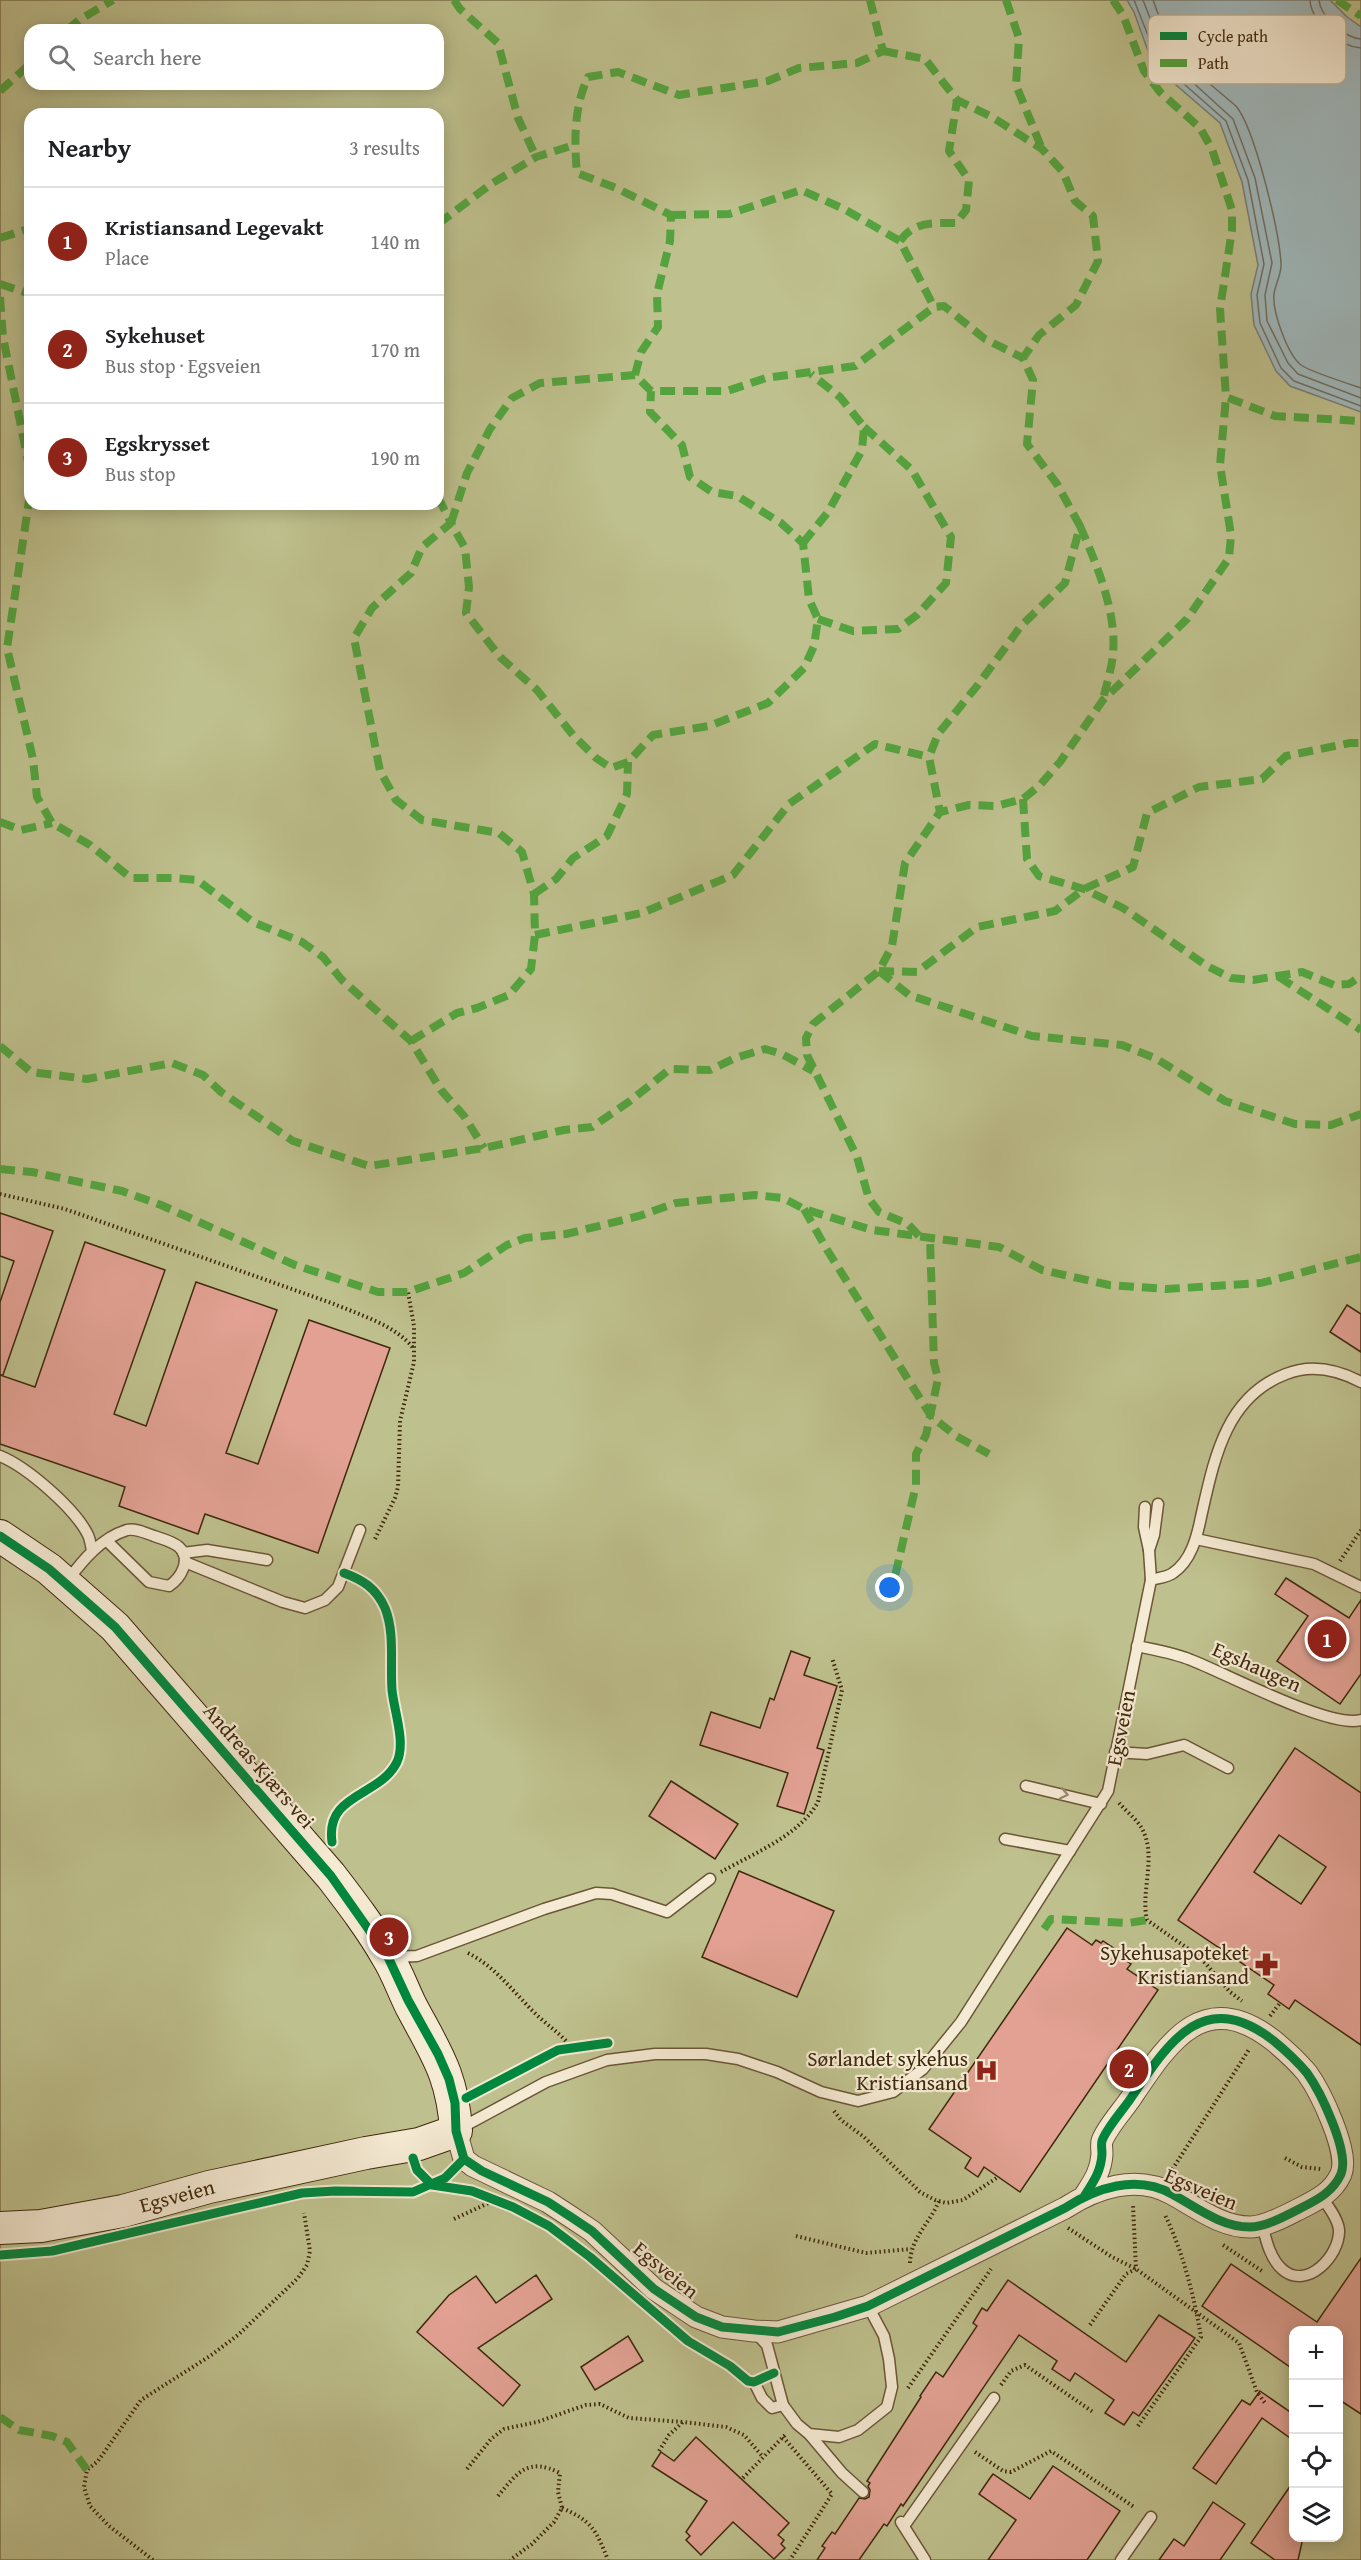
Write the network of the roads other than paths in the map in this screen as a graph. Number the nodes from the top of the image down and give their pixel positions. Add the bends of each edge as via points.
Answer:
1 (1359, 1381) edge
2 (0, 1456) edge
3 (1158, 1504) dead end
4 (1145, 1507) dead end
5 (360, 1530) dead end
6 (0, 1536) edge
7 (1196, 1539) junction
8 (107, 1541) junction
9 (1149, 1550) junction
10 (92, 1551) junction
11 (184, 1557) junction
12 (267, 1560) dead end
13 (1151, 1580) junction
14 (66, 1582) junction
15 (1361, 1587) edge
16 (1137, 1646) junction
17 (1361, 1720) edge
18 (1115, 1752) junction
19 (1228, 1768) dead end
20 (1026, 1786) dead end
21 (1101, 1804) junction
22 (1005, 1839) dead end
23 (1070, 1851) junction
24 (710, 1879) road end
25 (388, 1957) junction
26 (456, 2131) junction
27 (1085, 2195) junction
28 (1322, 2198) junction
29 (1262, 2224) junction
30 (0, 2228) edge
31 (868, 2306) junction
32 (754, 2331) junction
33 (754, 2382) dead end
34 (994, 2398) road end
35 (783, 2405) junction
36 (809, 2434) junction
37 (863, 2492) dead end
38 (1151, 2517) dead end
39 (925, 2560) edge
40 (1121, 2560) edge

1 - 7 lane via 1334,1371 1305,1369 1276,1378 1249,1397 1221,1439
2 - 10 lane via 28,1470 74,1516 86,1531
3 - 9 lane
4 - 9 lane
5 - 11 lane via 338,1587 325,1600 305,1608 283,1602
6 - 14 street, Andreas Kjærs vei
7 - 13 lane via 1172,1575
7 - 15 lane via 1298,1560 1334,1572
8 - 10 lane
8 - 11 lane via 129,1530 138,1530 170,1542
8 - 11 lane via 145,1579 157,1585 169,1586 177,1580
9 - 13 lane, Egsveien
10 - 14 lane
11 - 12 lane via 207,1550
13 - 16 lane, Egsveien
14 - 25 street, Andreas Kjærs vei via 137,1650 331,1876
16 - 17 lane, Egshaugen via 1190,1659 1304,1709 1336,1719
16 - 18 lane, Egsveien
18 - 19 lane via 1147,1754 1184,1745
18 - 21 lane, Egsveien via 1108,1791
20 -> 21 lane
21 - 23 lane, Egsveien
22 - 23 lane
23 - 26 lane, Egsveien via 962,2022 923,2069 893,2092 858,2101 738,2059 706,2054 655,2054 607,2060 546,2082
24 - 25 lane via 667,1912 612,1894 596,1893 417,1956
25 - 26 street, Andreas Kjærs vei via 449,2079
26 - 30 street, Egsveien via 419,2144 209,2187 123,2211 42,2226
26 - 32 street, Egsveien via 465,2159 473,2166 548,2202 592,2230 672,2302 696,2318 722,2327
27 - 28 street, Egsveien via 1099,2173 1102,2141 1155,2061 1196,2022 1218,2019 1245,2023 1290,2054 1308,2074 1341,2148 1342,2168 1335,2184
27 - 29 street, Egsveien via 1107,2187 1139,2184 1169,2192 1226,2223 1251,2227
27 - 31 street, Egsveien
28 - 29 street, Egsveien
28 - 29 lane, Egsveien via 1339,2231 1334,2248 1314,2272 1302,2276 1289,2274 1275,2260
31 - 32 street, Egsveien via 778,2332
31 - 36 lane via 884,2336 889,2359 892,2387 887,2407 858,2430 839,2437
32 - 35 lane via 767,2345
33 - 35 lane via 772,2408
34 - 39 lane via 902,2524
35 - 36 lane via 796,2424
36 - 37 lane
38 - 40 lane

